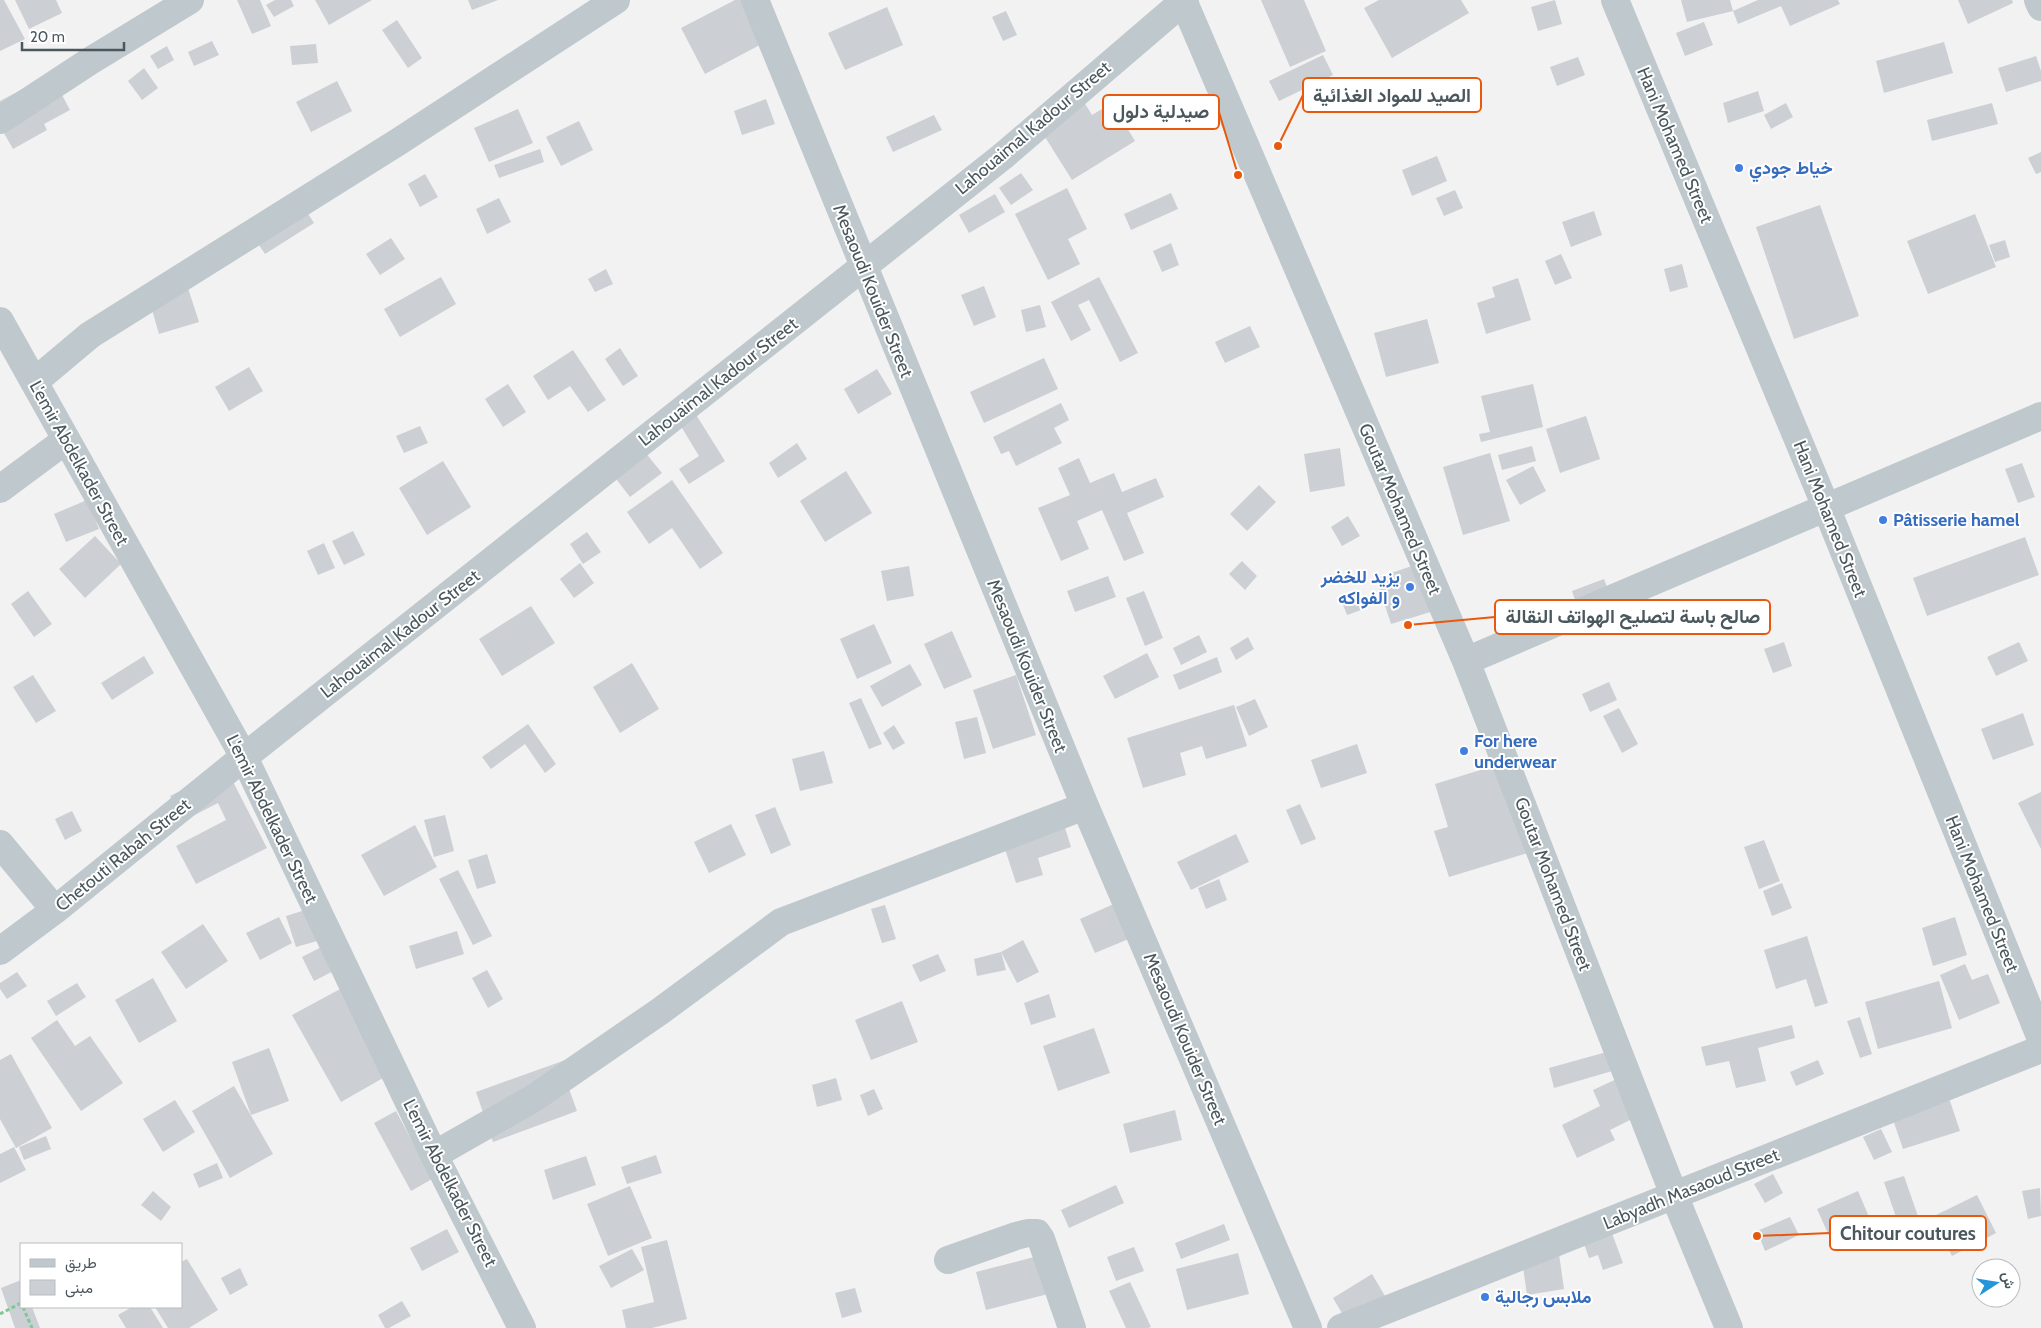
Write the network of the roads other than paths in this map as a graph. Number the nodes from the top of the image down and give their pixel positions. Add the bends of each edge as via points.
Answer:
1 (190, 0) edge
2 (616, 0) edge
3 (755, 0) edge
4 (1615, 0) edge
5 (2038, 0) edge
6 (1184, 1) edge
7 (2041, 7) edge
8 (0, 120) edge
9 (863, 267) junction
10 (0, 321) edge
11 (34, 382) junction
12 (2041, 416) edge
13 (66, 440) junction
14 (0, 489) edge
15 (1826, 507) junction
16 (1466, 661) junction
17 (244, 757) junction
18 (1085, 806) junction
19 (0, 844) edge
20 (55, 910) junction
21 (0, 951) edge
22 (2041, 1039) edge
23 (2041, 1049) edge
24 (434, 1155) junction
25 (1674, 1195) junction
26 (948, 1260) dead end
27 (522, 1328) edge
28 (1072, 1328) edge
29 (1308, 1328) edge
30 (1341, 1328) edge
31 (1729, 1328) edge

1 - 8 street
2 - 11 street via 390,147 90,335
3 - 9 street, Mesaoudi Kouider Street
4 - 15 street, Hani Mohamed Street
5 - 7 street
6 - 9 street, Lahouaimal Kadour Street via 1003,156
6 - 16 street, Goutar Mohamed Street
9 - 17 street, Lahouaimal Kadour Street
9 - 18 street, Mesaoudi Kouider Street
10 - 11 street, L'emir Abdelkader Street
11 - 13 street, L'emir Abdelkader Street
12 - 15 street
13 - 14 street
13 - 17 street, L'emir Abdelkader Street
15 - 16 street
15 - 22 street, Hani Mohamed Street
16 - 25 street, Goutar Mohamed Street
17 - 20 street, Chetouti Rabah Street
17 - 24 street, L'emir Abdelkader Street
18 - 24 street via 781,922 660,1012 534,1098
18 - 29 street, Mesaoudi Kouider Street
19 - 20 street
20 - 21 street, Chetouti Rabah Street
23 - 25 street, Labyadh Masaoud Street
24 - 27 street, L'emir Abdelkader Street
25 - 30 street, Labyadh Masaoud Street
25 - 31 street, Goutar Mohamed Street
26 - 28 street via 1016,1236 1037,1233

